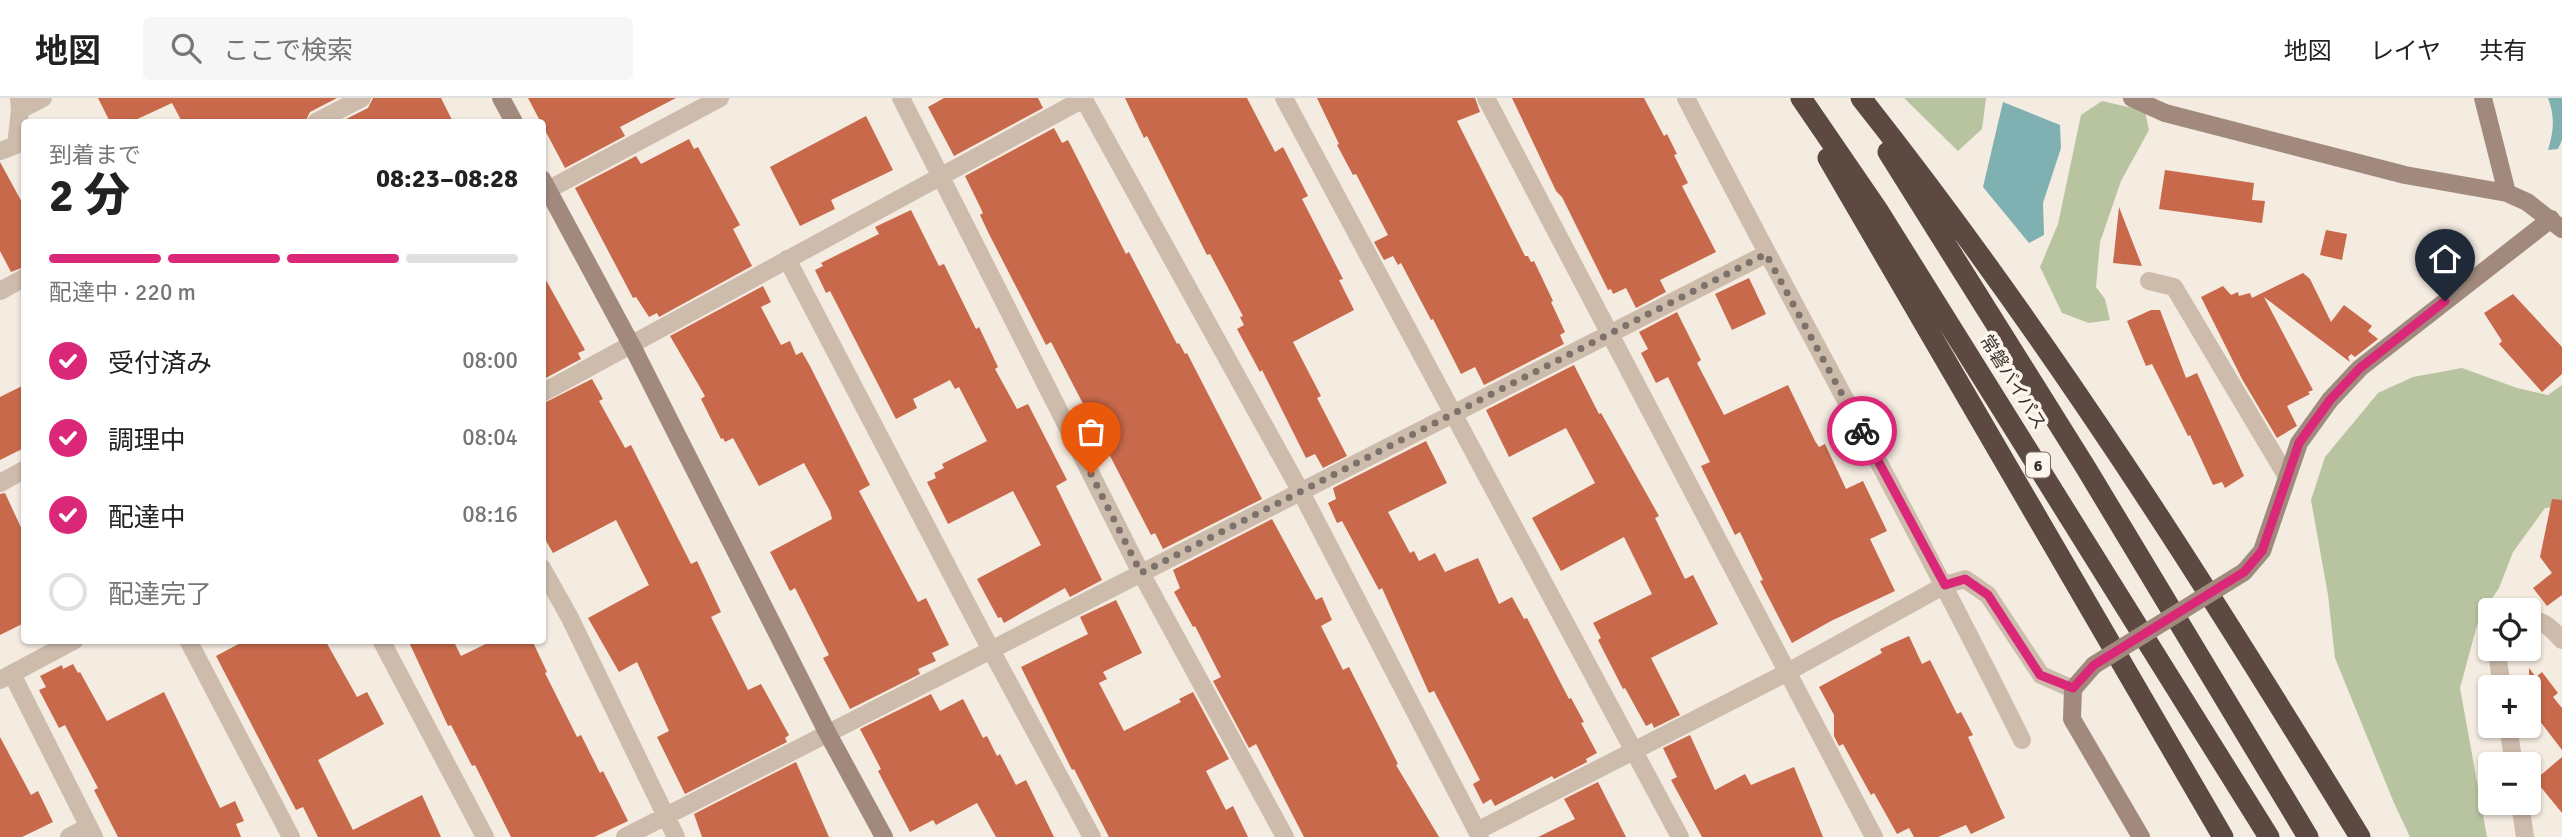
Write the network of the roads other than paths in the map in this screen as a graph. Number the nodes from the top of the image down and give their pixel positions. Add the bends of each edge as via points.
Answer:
1 (43, 98) edge
2 (362, 98) edge
3 (501, 98) edge
4 (720, 98) edge
5 (901, 98) edge
6 (1084, 98) edge
7 (1284, 98) edge
8 (1486, 98) edge
9 (1686, 98) edge
10 (1794, 98) edge
11 (1801, 98) edge
12 (1852, 98) edge
13 (1861, 98) edge
14 (2132, 98) edge
15 (2483, 98) edge
16 (14, 117) edge
17 (322, 119) edge
18 (512, 119) edge
19 (0, 151) edge
20 (940, 176) junction
21 (546, 186) edge
22 (546, 191) edge
23 (2507, 193) junction
24 (2557, 224) edge
25 (1766, 254) junction
26 (787, 259) junction
27 (21, 280) edge
28 (2149, 281) dead end
29 (0, 291) edge
30 (1608, 334) junction
31 (632, 346) junction
32 (546, 391) edge
33 (1452, 414) junction
34 (21, 472) edge
35 (2287, 477) junction
36 (0, 483) edge
37 (1301, 492) junction
38 (1141, 573) junction
39 (546, 575) edge
40 (1945, 585) junction
41 (2541, 623) edge
42 (2562, 640) edge
43 (68, 644) edge
44 (190, 644) edge
45 (383, 644) edge
46 (991, 650) junction
47 (1786, 673) junction
48 (6, 677) edge
49 (2073, 688) junction
50 (828, 734) junction
51 (2022, 740) dead end
52 (1634, 751) junction
53 (2522, 815) edge
54 (665, 817) junction
55 (91, 832) edge
56 (1479, 834) edge
57 (69, 837) edge
58 (291, 837) edge
59 (485, 837) edge
60 (625, 837) edge
61 (676, 837) edge
62 (884, 837) edge
63 (1092, 837) edge
64 (1285, 837) edge
65 (1681, 837) edge
66 (1874, 837) edge
67 (2141, 837) edge
68 (2222, 837) edge
69 (2269, 837) edge
70 (2308, 837) edge
71 (2360, 837) edge
72 (2525, 837) edge

1 - 16 street
2 - 17 street
3 - 18 street
4 - 21 street
5 - 20 street
6 - 20 street
6 - 37 street
7 - 33 street
8 - 30 street
9 - 25 street
10 - 68 highway
11 - 69 highway, 常磐バイパス / 6 via 1879,212
12 - 70 highway, 常磐バイパス / 6 via 2087,468
13 - 71 highway via 1944,204 2077,391
14 - 23 street via 2165,113 2392,172
15 - 23 street
16 - 19 street via 16,145
20 - 26 street
20 - 38 street
22 - 31 street
23 - 24 street
24 - 35 street via 2360,368 2299,443
25 - 30 street
25 - 40 street
26 - 31 street
26 - 46 street
27 - 29 street
28 - 35 street via 2174,287
30 - 33 street
30 - 47 street
31 - 32 street
31 - 50 street
33 - 37 street
33 - 52 street
34 - 36 street
35 - 49 street, bridge via 2262,551 2244,572 2094,665
37 - 38 street
37 - 56 street
38 - 46 street
38 - 64 street
39 - 54 street
40 - 47 street
40 - 49 street via 1965,579 1988,595 2040,675
40 - 51 street
41 - 42 street
43 - 48 street
44 - 58 street
45 - 59 street
46 - 50 street
46 - 63 street
47 - 52 street
47 - 66 street
48 - 55 street
49 - 67 street via 2071,719
50 - 54 street
50 - 62 street
52 - 56 street
52 - 65 street
53 - 72 street
54 - 60 street
54 - 61 street
55 - 57 street

